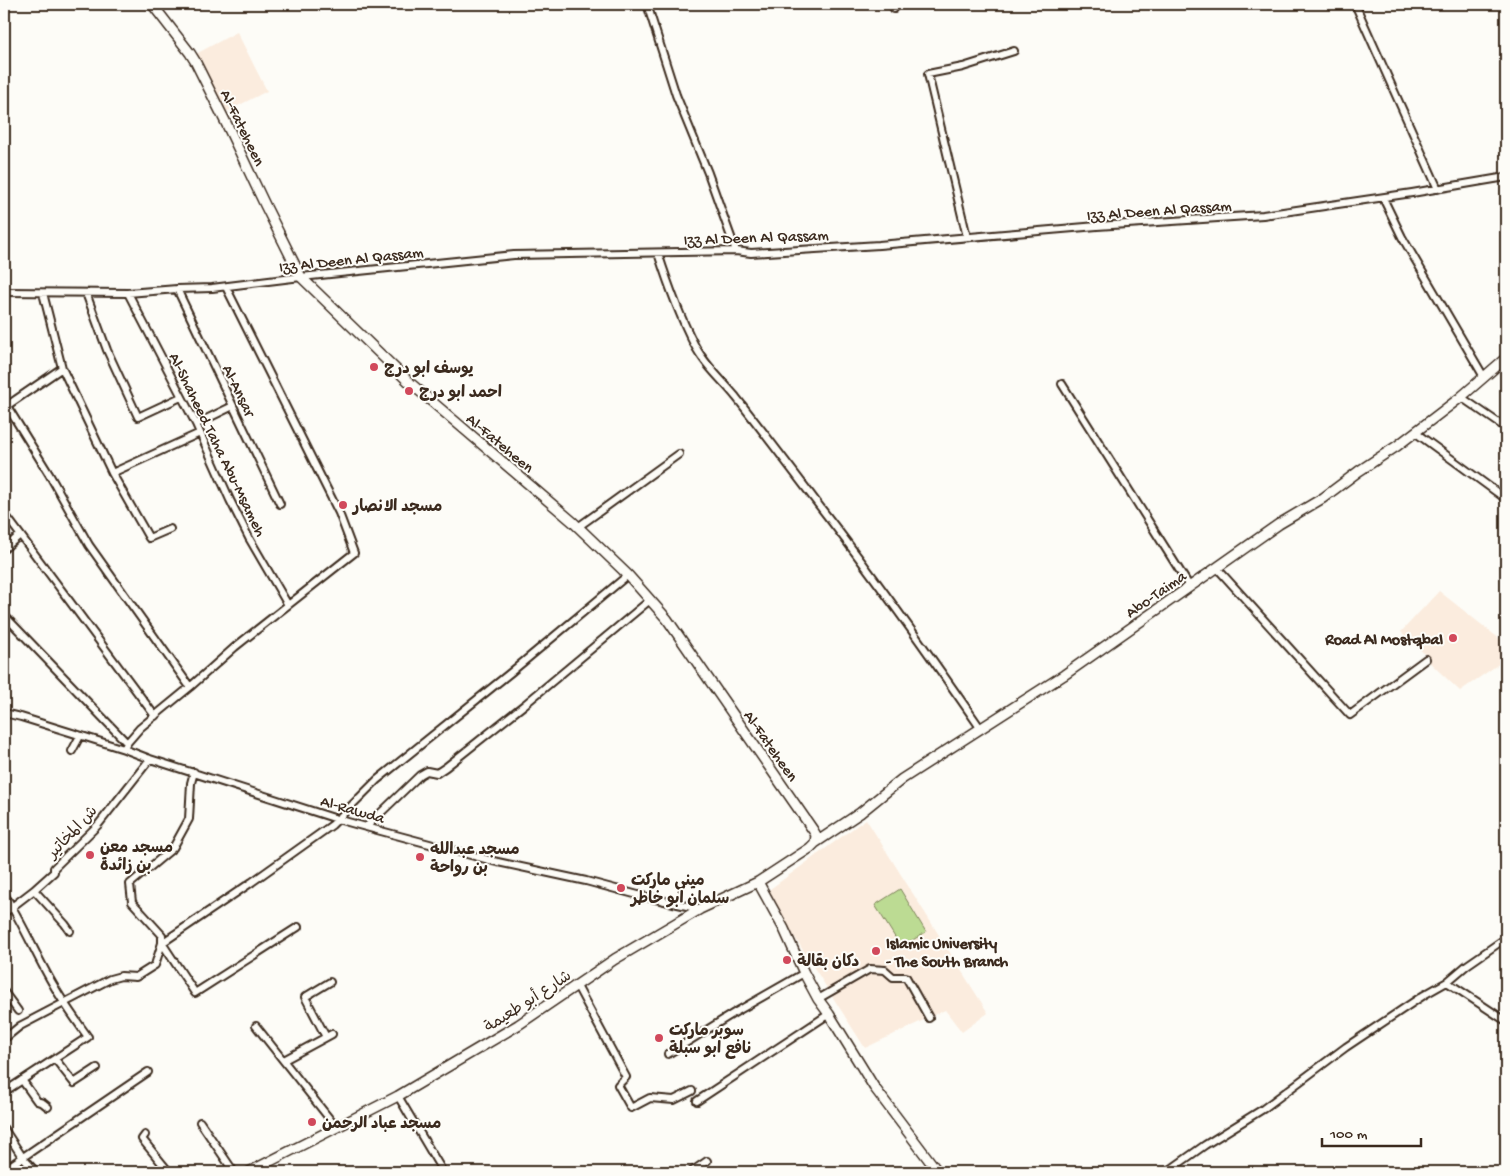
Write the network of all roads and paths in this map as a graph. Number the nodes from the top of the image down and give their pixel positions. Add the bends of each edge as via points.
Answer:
1 (152, 4) edge
2 (646, 4) edge
3 (1356, 4) edge
4 (1014, 52) dead end
5 (1506, 178) edge
6 (1438, 189) junction
7 (1383, 198) junction
8 (967, 236) junction
9 (736, 252) junction
10 (658, 253) junction
11 (301, 277) junction
12 (226, 287) junction
13 (176, 288) junction
14 (4, 292) edge
15 (43, 292) junction
16 (86, 293) junction
17 (128, 293) junction
18 (1506, 358) edge
19 (62, 368) junction
20 (1484, 378) junction
21 (1062, 384) dead end
22 (181, 397) junction
23 (1461, 397) junction
24 (233, 406) junction
25 (5, 407) edge
26 (196, 424) junction
27 (1506, 428) edge
28 (1416, 432) junction
29 (200, 434) junction
30 (679, 454) dead end
31 (112, 474) junction
32 (1506, 499) edge
33 (280, 504) dead end
34 (4, 512) edge
35 (578, 527) junction
36 (170, 529) dead end
37 (20, 535) junction
38 (4, 549) edge
39 (1217, 568) junction
40 (628, 575) junction
41 (1190, 587) junction
42 (650, 600) junction
43 (288, 605) junction
44 (4, 615) edge
45 (1426, 659) dead end
46 (190, 687) junction
47 (4, 713) edge
48 (154, 716) junction
49 (981, 729) junction
50 (80, 736) junction
51 (125, 746) junction
52 (72, 750) dead end
53 (150, 759) junction
54 (194, 772) junction
55 (337, 819) junction
56 (366, 827) junction
57 (815, 843) junction
58 (758, 882) junction
59 (34, 890) junction
60 (4, 894) edge
61 (12, 907) junction
62 (700, 909) junction
63 (4, 913) edge
64 (298, 927) dead end
65 (70, 931) dead end
66 (1506, 938) edge
67 (162, 943) junction
68 (804, 973) junction
69 (330, 982) dead end
70 (1447, 982) junction
71 (577, 986) junction
72 (4, 992) edge
73 (818, 999) junction
74 (64, 1003) junction
75 (18, 1011) dead end
76 (829, 1014) junction
77 (929, 1018) dead end
78 (1506, 1021) edge
79 (256, 1026) dead end
80 (4, 1039) edge
81 (668, 1054) dead end
82 (55, 1059) junction
83 (284, 1060) junction
84 (97, 1068) dead end
85 (148, 1072) dead end
86 (22, 1080) junction
87 (692, 1091) dead end
88 (4, 1092) edge
89 (398, 1096) junction
90 (697, 1101) dead end
91 (48, 1107) dead end
92 (200, 1122) dead end
93 (336, 1128) junction
94 (4, 1129) edge
95 (145, 1135) dead end
96 (12, 1140) junction
97 (4, 1145) edge
98 (23, 1158) junction
99 (707, 1161) dead end
100 (4, 1170) edge
101 (36, 1172) edge
102 (169, 1172) edge
103 (234, 1172) edge
104 (249, 1172) edge
105 (442, 1172) edge
106 (691, 1172) edge
107 (938, 1172) edge
108 (1166, 1172) edge

1 - 11 street, Al-Fateheen via 195,62
2 - 9 street via 676,94
3 - 6 street
4 - 8 street via 928,74
5 - 6 street, Izz Al Deen Al Qassam
6 - 7 street, Izz Al Deen Al Qassam
7 - 8 street, Izz Al Deen Al Qassam via 1263,215
7 - 20 street via 1402,237
8 - 9 street, Izz Al Deen Al Qassam via 878,245
9 - 10 street, Izz Al Deen Al Qassam
10 - 11 street, Izz Al Deen Al Qassam via 514,255
10 - 49 street via 694,345 904,618
11 - 12 street, Izz Al Deen Al Qassam
11 - 35 street, Al-Fateheen via 409,382
12 - 13 street, Izz Al Deen Al Qassam
12 - 43 street via 339,513 354,552
13 - 17 street, Izz Al Deen Al Qassam
13 - 24 street, Al-Ansar
14 - 15 street, Izz Al Deen Al Qassam
15 - 16 street, Izz Al Deen Al Qassam
15 - 19 street
16 - 17 street, Izz Al Deen Al Qassam
16 - 22 street via 107,350 138,417
17 - 22 street, Al-Shaheed Taha Abu-Msameh
18 - 20 street, Abo-Taima
19 - 25 street
19 - 31 street
20 - 23 street, Abo-Taima
21 - 41 street
22 - 26 street, Al-Shaheed Taha Abu-Msameh
23 - 27 street
23 - 28 street, Abo-Taima
24 - 26 street
24 - 33 street, Al-Ansar
25 - 46 street via 49,474 89,545
26 - 29 street, Al-Shaheed Taha Abu-Msameh
28 - 32 street
28 - 39 street, Abo-Taima
29 - 31 street
29 - 43 street, Al-Shaheed Taha Abu-Msameh via 249,538
30 - 35 street
31 - 36 street via 149,538
34 - 37 street
35 - 40 street, Al-Fateheen
37 - 38 street
37 - 48 street
39 - 41 street, Abo-Taima
39 - 45 street via 1350,715
40 - 42 street, Al-Fateheen
40 - 55 street via 377,780
41 - 49 street, Abo-Taima
42 - 56 street via 446,768 420,775
42 - 57 street, Al-Fateheen via 667,618 813,830
43 - 46 street via 235,646
44 - 51 street
46 - 48 street
47 - 50 street, Al-Rawda
48 - 51 street
49 - 57 street, Abo-Taima via 902,779
50 - 51 street, Al-Rawda
50 - 52 street
51 - 53 street, Al-Rawda
53 - 54 street, Al-Rawda
53 - 59 street, ش المخاتير via 98,824
54 - 55 street, Al-Rawda
54 - 67 street via 188,819 173,848 130,884 132,902 162,935
55 - 56 street, Al-Rawda
55 - 67 street
56 - 62 street, Al-Rawda via 493,861
57 - 58 street, شارع أبو طعيمة
58 - 62 street, شارع أبو طعيمة
58 - 68 street
59 - 61 street, ش المخاتير
59 - 65 street
60 - 61 street
61 - 63 street, ش المخاتير
61 - 74 street
62 - 71 street, شارع أبو طعيمة via 615,959
64 - 67 street via 195,992
66 - 70 street
67 - 74 street via 155,965 136,977 110,979
68 - 73 street
68 - 81 street
69 - 83 street via 305,997 329,1036
70 - 78 street
70 - 108 street via 1346,1047 1263,1109
71 - 87 street via 626,1077 618,1085 631,1108 650,1098 674,1100
71 - 89 street, شارع أبو طعيمة
72 - 75 street
73 - 76 street
73 - 77 street via 870,969 885,970 893,977 906,977
74 - 80 street via 20,1026
74 - 82 street via 88,1037
76 - 90 street
76 - 107 street via 874,1087
79 - 83 street
82 - 84 street via 74,1083
82 - 86 street
83 - 93 street
85 - 98 street
86 - 88 street
86 - 91 street via 37,1101
89 - 93 street, شارع أبو طعيمة
89 - 105 street
92 - 103 street
93 - 104 street, شارع أبو طعيمة
94 - 96 street
95 - 102 street via 142,1139
96 - 97 street
96 - 98 street
98 - 100 street
98 - 101 street
99 - 106 street

